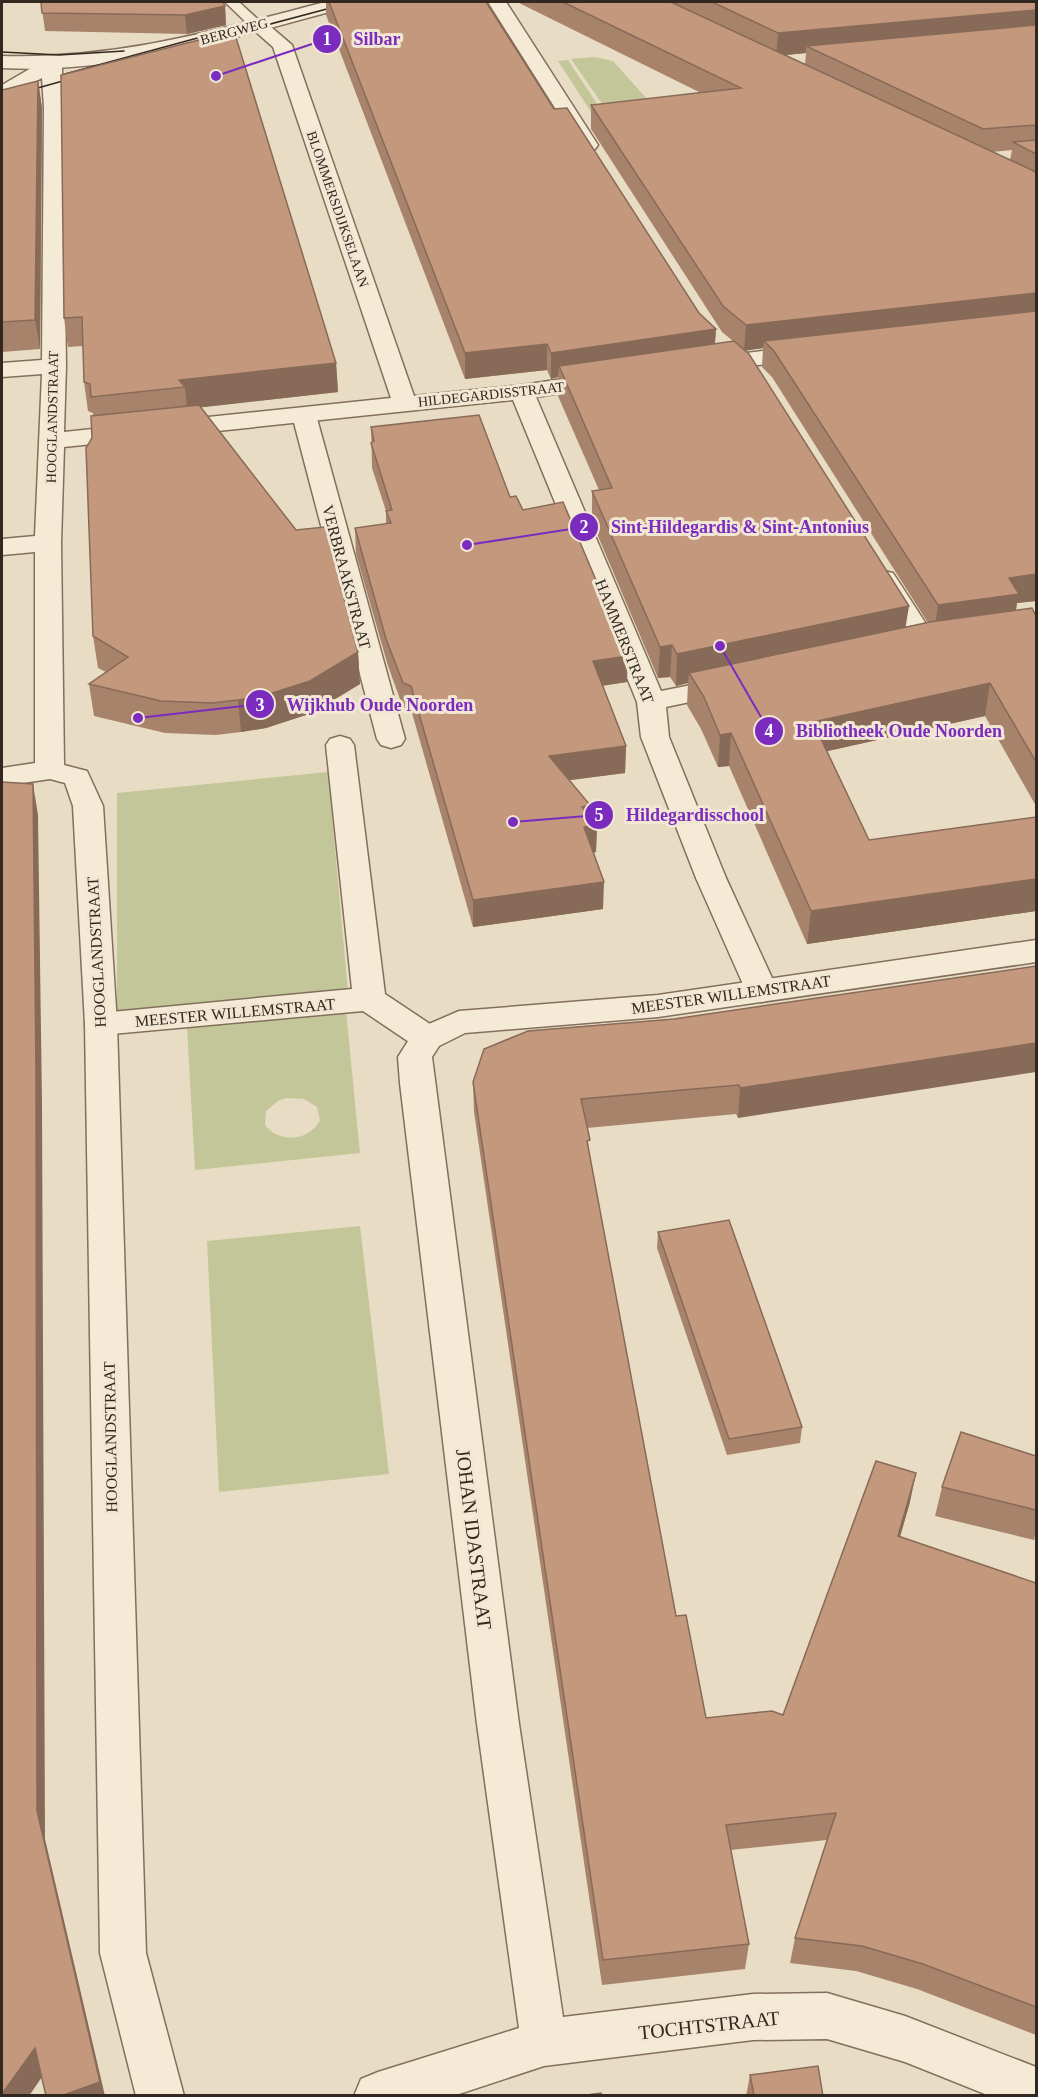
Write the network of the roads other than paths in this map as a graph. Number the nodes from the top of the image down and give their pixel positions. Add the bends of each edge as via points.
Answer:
1 (232, 2) edge
2 (344, 2) edge
3 (496, 2) edge
4 (257, 25) junction
5 (2, 49) edge
6 (2, 62) edge
7 (52, 64) junction
8 (2, 93) edge
9 (597, 160) edge
10 (720, 345) edge
11 (830, 350) edge
12 (738, 360) junction
13 (54, 366) junction
14 (681, 369) edge
15 (2, 370) edge
16 (624, 377) edge
17 (758, 378) edge
18 (522, 392) junction
19 (405, 404) junction
20 (304, 415) junction
21 (52, 441) junction
22 (48, 543) junction
23 (2, 547) edge
24 (875, 565) edge
25 (924, 644) edge
26 (754, 680) edge
27 (651, 702) junction
28 (391, 739) dead end
29 (340, 745) dead end
30 (64, 773) junction
31 (2, 777) edge
32 (1036, 951) edge
33 (762, 991) junction
34 (369, 999) junction
35 (101, 1024) junction
36 (428, 1038) junction
37 (544, 2043) junction
38 (1036, 2090) edge
39 (160, 2096) edge
40 (378, 2096) edge

1 - 4 lane
2 - 4 street, BERGWEG
3 - 9 street
4 - 7 street, BERGWEG via 123,56
4 - 19 street, BLOMMERSDIJKSELAAN via 282,45
5 - 7 street, BERGWEG via 35,54
6 - 7 street, BERGWEG
7 - 8 street
7 - 13 street, HOOGLANDSTRAAT
10 - 12 street
11 - 12 street
12 - 14 street
12 - 17 street
13 - 15 street
13 - 21 street, HOOGLANDSTRAAT
16 - 18 street, HILDEGARDISSTRAAT
18 - 19 street, HILDEGARDISSTRAAT
18 - 27 street, HAMMERSTRAAT
19 - 20 street, HILDEGARDISSTRAAT
20 - 21 street, HILDEGARDISSTRAAT
20 - 28 street, VERBRAAKSTRAAT
21 - 22 street, HOOGLANDSTRAAT
22 - 23 street
22 - 30 street, HOOGLANDSTRAAT
24 - 25 street
26 - 27 street
27 - 33 street, HAMMERSTRAAT via 655,737 711,878
29 - 34 street
30 - 31 street
30 - 35 street, HOOGLANDSTRAAT via 88,806
32 - 33 street, MEESTER WILLEMSTRAAT
33 - 36 street, MEESTER WILLEMSTRAAT via 658,1006 459,1022
34 - 35 street, MEESTER WILLEMSTRAAT
34 - 36 street
35 - 39 street, HOOGLANDSTRAAT via 123,1953
36 - 37 street, JOHAN IDASTRAAT via 415,1057 417,1083 498,1724
37 - 38 street, TOCHTSTRAAT via 753,2017 827,2016 905,2039
37 - 40 street, TOCHTSTRAAT

